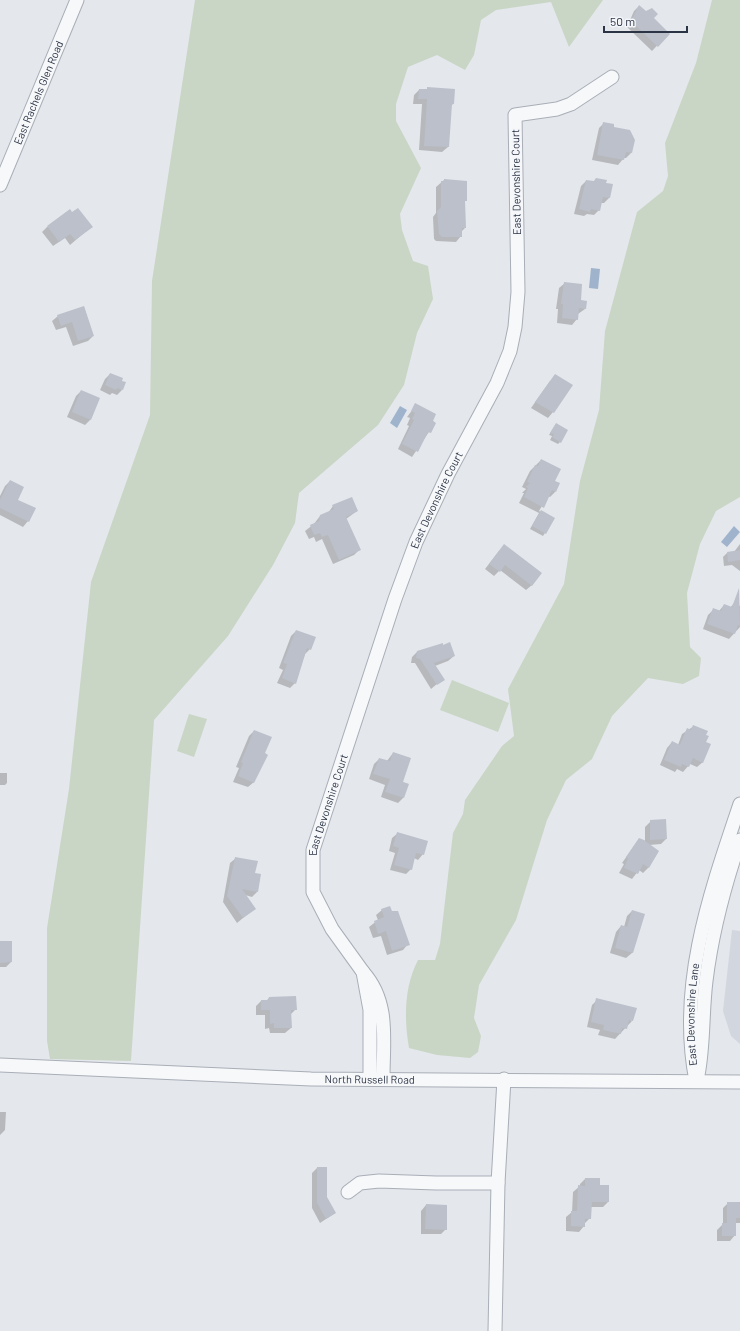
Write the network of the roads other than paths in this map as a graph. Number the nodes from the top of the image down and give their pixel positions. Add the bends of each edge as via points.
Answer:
1 (77, 0) edge
2 (612, 77) dead end
3 (0, 185) edge
4 (740, 804) edge
5 (740, 840) edge
6 (0, 1065) edge
7 (376, 1078) junction
8 (504, 1079) junction
9 (696, 1081) junction
10 (740, 1082) edge
11 (498, 1183) junction
12 (348, 1192) dead end
13 (495, 1331) edge

1 - 3 street, East Rachels Glen Road
2 - 7 street, East Devonshire Court via 571,104 542,112 515,115 518,292 510,351 497,383 448,474 416,542 313,850 313,892 332,929 375,987 380,1001 383,1022
4 - 9 street, East Devonshire Lane via 709,897 697,955 692,1003 692,1057
5 - 9 street, East Devonshire Lane via 711,942 705,983 702,1055
6 - 7 street, North Russell Road via 253,1077
7 - 8 street, North Russell Road
8 - 9 street, North Russell Road
8 - 11 street
9 - 10 street, North Russell Road
11 - 12 street via 379,1181 360,1183
11 - 13 street

